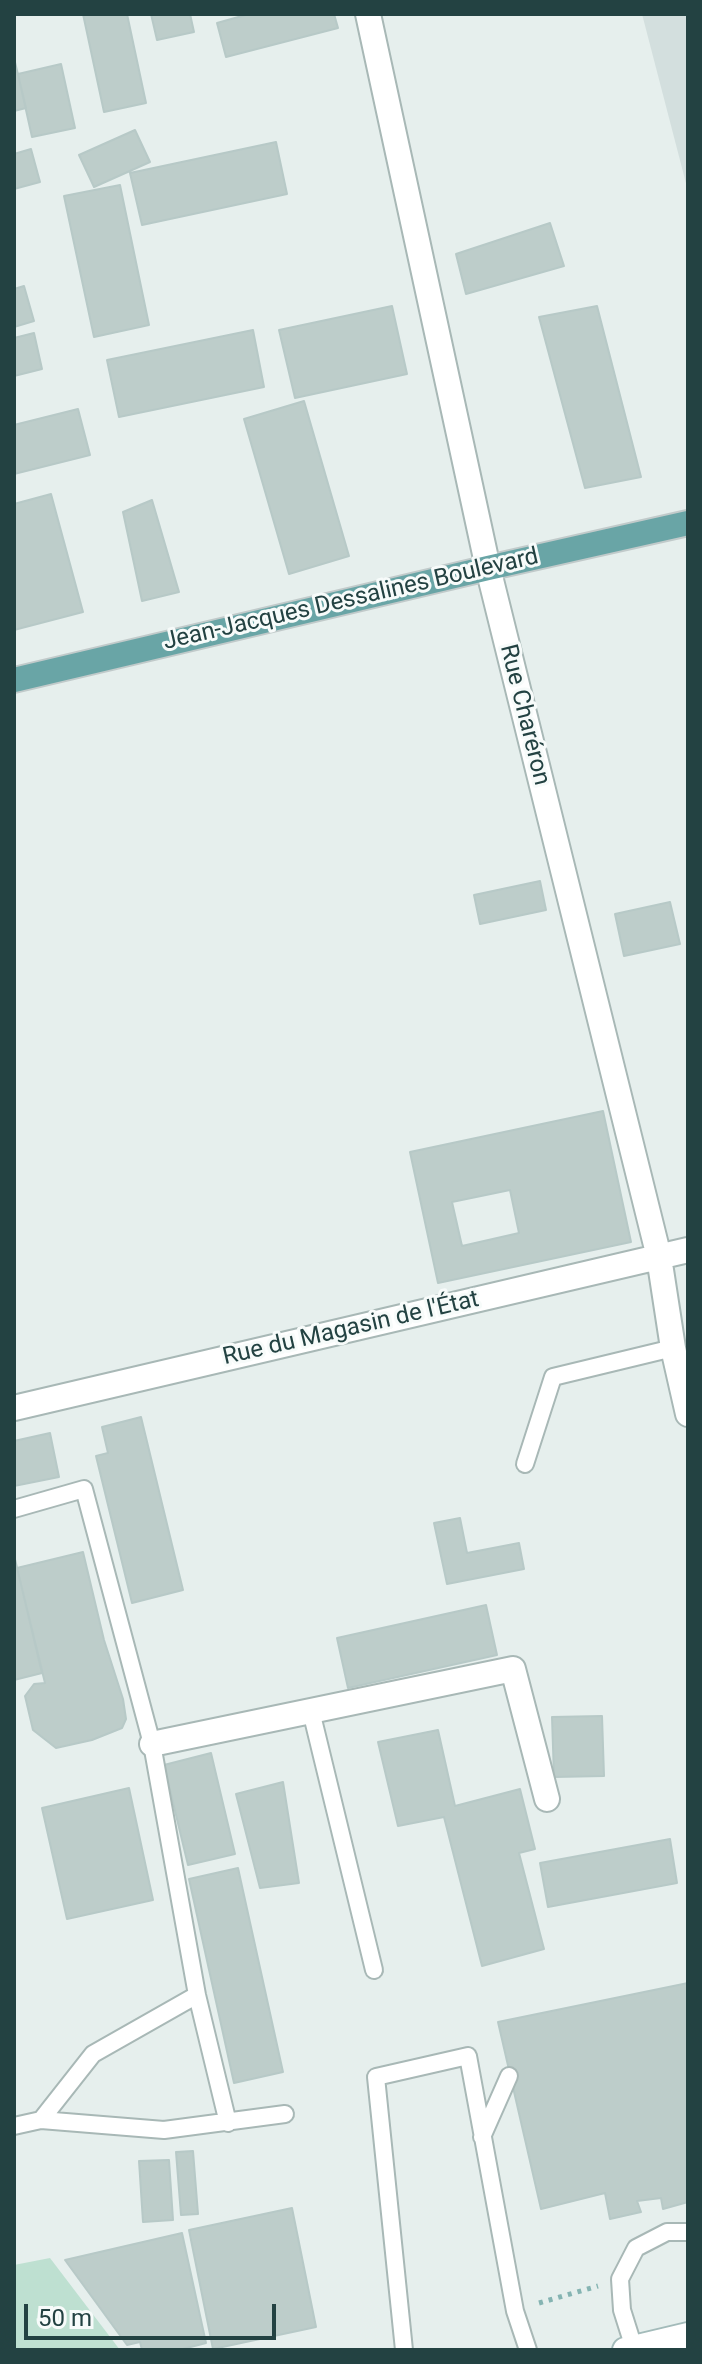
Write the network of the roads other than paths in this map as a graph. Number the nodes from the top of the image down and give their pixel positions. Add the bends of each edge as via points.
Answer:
1 (368, 14) edge
2 (688, 523) edge
3 (488, 568) junction
4 (14, 680) edge
5 (688, 1250) edge
6 (659, 1257) junction
7 (673, 1348) junction
8 (14, 1408) edge
9 (688, 1414) edge
10 (525, 1464) dead end
11 (14, 1509) edge
12 (311, 1711) junction
13 (152, 1744) junction
14 (547, 1799) dead end
15 (374, 1970) dead end
16 (197, 1995) junction
17 (509, 2076) dead end
18 (285, 2114) dead end
19 (41, 2120) junction
20 (228, 2123) junction
21 (14, 2126) edge
22 (482, 2137) junction
23 (688, 2232) edge
24 (688, 2335) edge
25 (630, 2349) edge
26 (404, 2350) edge
27 (528, 2350) edge

1 - 3 street, Rue Charéron
2 - 3 main road, Jean-Jacques Dessalines Boulevard
3 - 4 main road, Jean-Jacques Dessalines Boulevard
3 - 6 street, Rue Charéron
5 - 6 street, Rue du Magasin de l'État
6 - 7 street, Rue Charéron
6 - 8 street, Rue du Magasin de l'État
7 - 9 street, Rue Charéron
7 - 10 lane via 553,1377
11 - 13 lane via 84,1489
12 - 13 street
12 - 14 street via 513,1669
12 - 15 lane
13 - 16 lane
16 - 19 lane via 93,2054
16 - 20 lane
17 - 22 lane
18 - 20 lane
19 - 20 lane via 164,2130
19 - 21 lane
22 - 26 lane via 468,2056 376,2077
22 - 27 lane via 515,2311
23 - 25 lane via 667,2232 636,2248 620,2279
24 - 25 street

